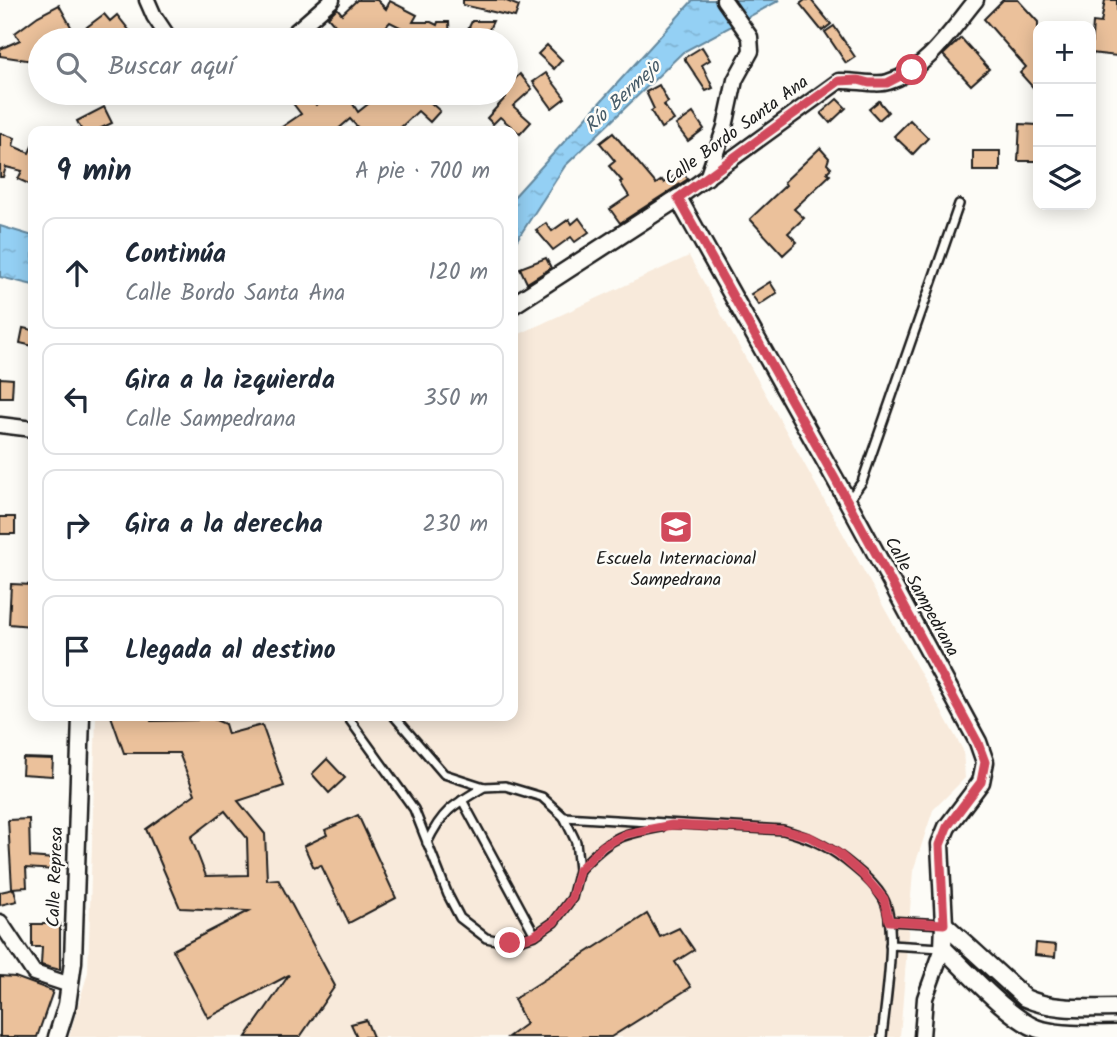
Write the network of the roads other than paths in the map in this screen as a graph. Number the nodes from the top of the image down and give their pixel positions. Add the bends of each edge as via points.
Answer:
1 (148, 0) edge
2 (332, 0) edge
3 (976, 0) edge
4 (726, 3) edge
5 (162, 28) edge
6 (300, 28) edge
7 (707, 178) junction
8 (678, 198) junction
9 (959, 204) dead end
10 (518, 302) edge
11 (0, 425) edge
12 (28, 428) edge
13 (848, 502) junction
14 (81, 721) edge
15 (351, 721) edge
16 (398, 721) edge
17 (484, 787) junction
18 (462, 800) junction
19 (564, 817) junction
20 (672, 825) junction
21 (427, 843) junction
22 (579, 870) junction
23 (889, 921) junction
24 (0, 922) edge
25 (944, 924) junction
26 (535, 935) junction
27 (890, 945) junction
28 (943, 948) junction
29 (70, 985) junction
30 (1117, 1008) edge
31 (1117, 1034) edge
32 (57, 1037) edge
33 (882, 1037) edge
34 (922, 1037) edge

1 - 5 street
2 - 6 street
3 - 7 street, Calle Bordo Santa Ana via 937,48 912,70 887,83 839,81
4 - 7 street via 750,37 751,51 735,80
7 - 8 street, Calle Bordo Santa Ana
8 - 10 street, Calle Bordo Santa Ana
8 - 13 street, Calle Sampedrana
9 - 13 lane via 862,482
11 - 12 street
13 - 25 street, Calle Sampedrana via 985,762 981,782 947,827 940,845
14 - 29 street, Calle Represa
15 - 21 lane via 414,809
16 - 17 lane via 444,774
17 - 18 lane
17 - 19 lane via 505,786 542,797
18 - 21 lane via 439,819
18 - 26 lane
19 - 20 lane
19 - 22 lane via 576,842
20 - 22 lane via 626,834 603,846
20 - 23 lane via 783,830 810,837 862,874 884,899
21 - 26 lane via 460,918 486,938 510,943
22 - 26 lane via 572,898 554,922
23 - 25 lane
23 - 27 lane
24 - 29 street via 34,973
25 - 28 street, Calle Sampedrana
25 - 30 street via 1025,998 1063,1008
27 - 28 lane
27 - 33 lane
28 - 31 street via 1019,1020 1038,1030
28 - 34 street, Calle Sampedrana via 925,998
29 - 32 street, Calle Represa

